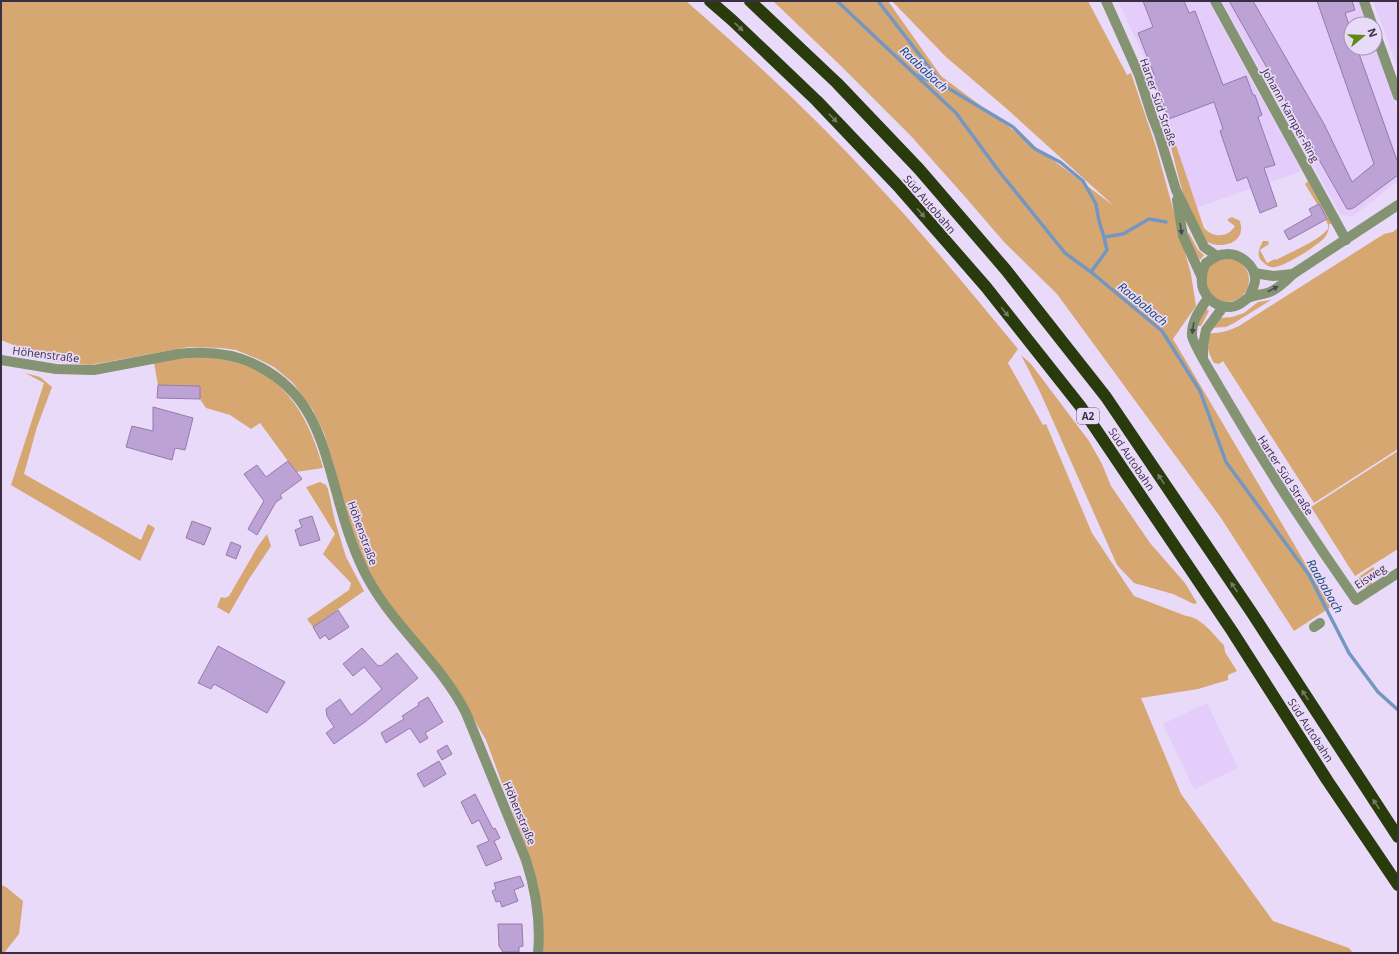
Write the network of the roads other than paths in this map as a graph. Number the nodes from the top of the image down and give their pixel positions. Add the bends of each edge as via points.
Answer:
1 (710, 1) edge
2 (750, 1) edge
3 (1106, 1) edge
4 (1215, 1) edge
5 (1364, 1) edge
6 (1369, 16) edge
7 (1383, 54) edge
8 (1398, 96) edge
9 (1176, 190) junction
10 (1398, 205) edge
11 (1346, 240) junction
12 (1217, 256) junction
13 (1254, 273) junction
14 (1293, 274) junction
15 (1202, 278) junction
16 (1249, 297) junction
17 (1208, 298) junction
18 (1223, 307) junction
19 (1203, 359) junction
20 (1, 360) edge
21 (1398, 573) edge
22 (1356, 600) joint
23 (1398, 837) edge
24 (1398, 885) edge
25 (538, 953) edge

1 -> 24 highway, Süd Autobahn / A2 via 817,101 898,186 986,287 1081,406
23 -> 2 highway, Süd Autobahn / A2 via 1252,613 1101,391 1006,270 919,169 837,83
3 - 9 street, Harter Süd Straße via 1139,75
4 - 11 street, Johann Kamper-Ring
5 - 6 street
7 - 8 street
9 - 12 street, Harter Süd Straße via 1204,247
9 -> 15 street, Harter Süd Straße via 1182,236
10 - 11 street
11 - 14 street
12 - 13 street via 1226,254 1242,258
12 - 15 street via 1206,263
13 - 14 street via 1273,276
13 - 16 street via 1255,280
16 -> 14 street via 1271,292
15 - 17 street, Harter Süd Straße via 1202,288
16 - 18 street via 1242,304
17 - 18 street
17 -> 19 street, Harter Süd Straße via 1195,316 1192,337
18 - 19 street via 1206,330
19 - 22 street, Harter Süd Straße via 1250,440
20 - 25 street, Höhenstraße via 56,369 94,370 191,352 216,353 242,358 269,371 298,396 320,435 351,539 371,585 447,683 466,713 534,885 538,909
21 - 22 street, Eisweg

